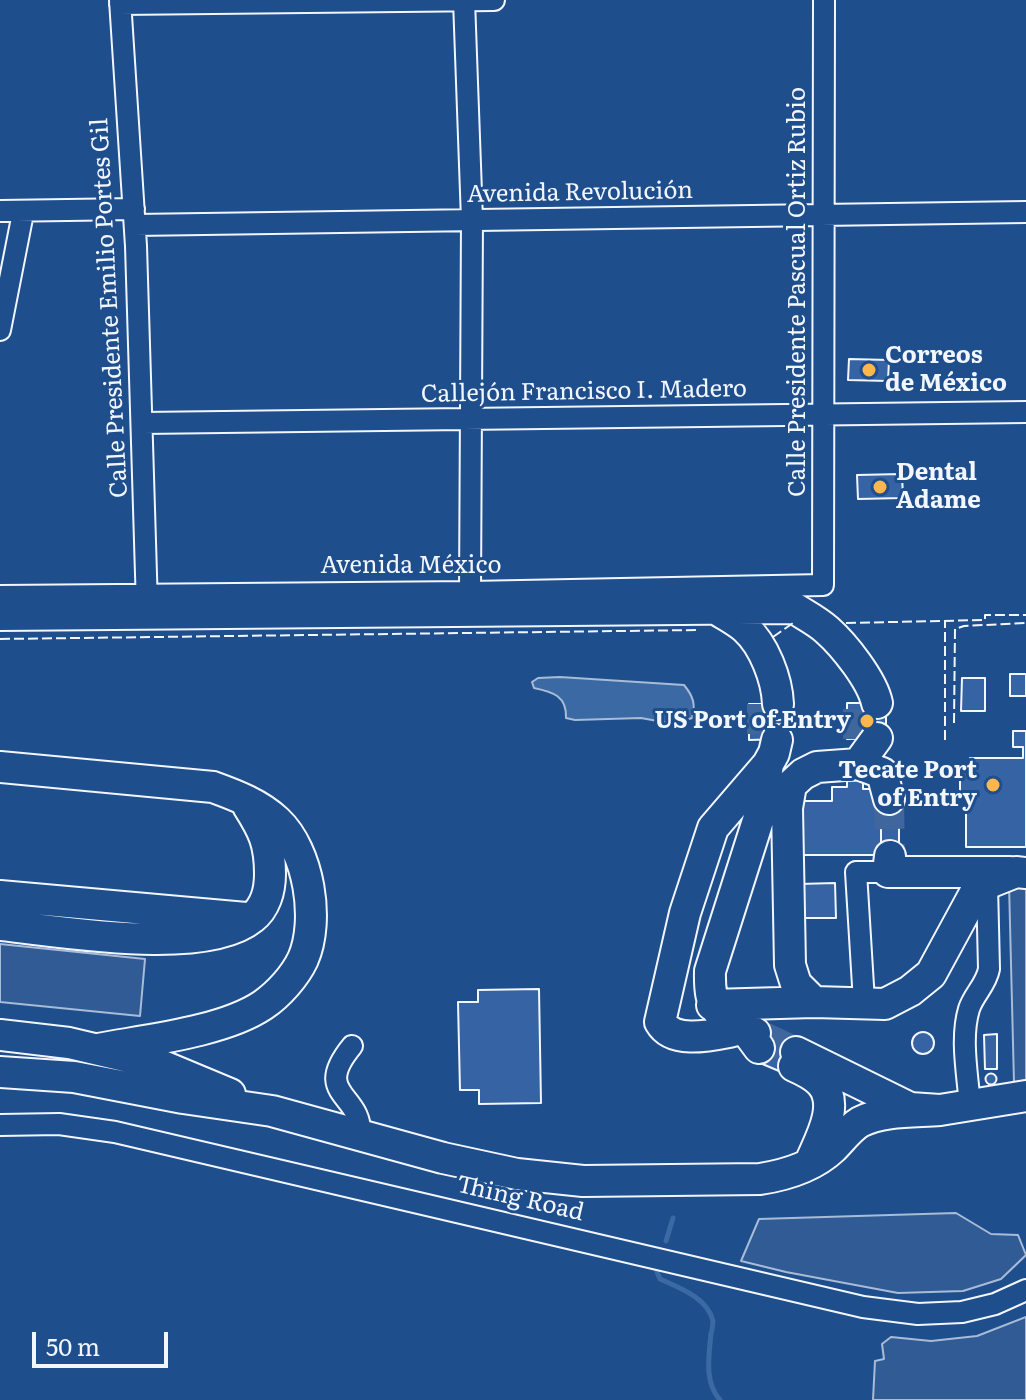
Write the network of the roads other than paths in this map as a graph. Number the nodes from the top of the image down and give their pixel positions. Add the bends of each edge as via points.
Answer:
1 (464, 0) edge
2 (494, 0) edge
3 (824, 0) edge
4 (290, 1) edge
5 (120, 2) edge
6 (0, 211) edge
7 (1026, 212) edge
8 (23, 213) junction
9 (134, 217) junction
10 (824, 217) junction
11 (472, 220) junction
12 (0, 330) edge
13 (1026, 412) edge
14 (825, 415) junction
15 (471, 420) junction
16 (143, 423) junction
17 (823, 585) joint
18 (470, 592) junction
19 (0, 596) edge
20 (147, 604) junction
21 (718, 610) junction
22 (0, 615) edge
23 (868, 703) tunnel mouth
24 (770, 704) tunnel mouth
25 (0, 767) edge
26 (243, 798) junction
27 (889, 799) tunnel mouth
28 (889, 864) joint
29 (1021, 873) edge
30 (987, 885) junction
31 (0, 896) edge
32 (252, 919) junction
33 (0, 925) edge
34 (814, 1002) junction
35 (864, 1002) junction
36 (712, 1005) junction
37 (0, 1035) edge
38 (352, 1046) dead end
39 (98, 1049) junction
40 (0, 1072) edge
41 (1026, 1096) edge
42 (970, 1107) junction
43 (940, 1110) junction
44 (272, 1111) junction
45 (0, 1125) edge
46 (360, 1135) junction
47 (810, 1163) junction
48 (1026, 1290) edge

1 - 2 street
1 - 4 street
1 - 11 street
3 - 10 street, Calle Presidente Pascual Ortiz Rubio
4 - 5 street
5 - 9 street, Calle Presidente Emilio Portes Gil
6 - 8 street, Avenida Revolución
7 - 10 street, Avenida Revolución
8 - 9 street, Avenida Revolución
8 - 12 street
9 - 11 street, Avenida Revolución
9 - 16 street, Calle Presidente Emilio Portes Gil
10 - 11 street, Avenida Revolución
10 - 14 street, Calle Presidente Pascual Ortiz Rubio
11 - 15 street
13 - 14 street, Callejón Francisco I. Madero
14 - 15 street, Callejón Francisco I. Madero
14 - 17 street, Calle Presidente Pascual Ortiz Rubio
15 - 16 street, Callejón Francisco I. Madero
15 - 18 street
16 - 20 street, Calle Presidente Emilio Portes Gil
17 - 18 street, Avenida México
18 - 20 street, Avenida México
19 - 20 street, Avenida México
20 - 21 highway
20 - 22 highway
21 - 23 highway via 794,608
21 - 24 highway via 729,640
25 - 26 highway via 213,787
26 - 32 highway via 265,833 270,865 264,905
26 - 39 highway via 278,822 300,855 311,896 311,932 303,960 283,988 244,1016
27 - 34 highway via 882,773 864,747 803,774 791,785 790,965 796,984
28 - 29 highway
28 - 35 street via 856,872
29 - 30 highway
30 - 35 highway via 975,893 931,974 885,1004
30 - 42 street via 989,969 965,1025
31 - 32 highway
32 - 33 highway via 219,934 181,939
34 - 35 highway
34 - 36 highway
36 - 36 highway via 710,971 761,811 769,748 713,828 685,913 661,1027 692,1037 756,1038
37 - 39 highway
38 - 46 street via 335,1077 358,1116
39 - 44 highway via 158,1064
40 - 44 highway via 74,1077
41 - 42 highway
42 - 43 highway
43 - 47 highway via 863,1121
43 - 47 highway via 910,1108 793,1058 828,1093 826,1124
44 - 46 highway
45 - 48 street, Thing Road via 59,1124 115,1132 875,1309 962,1312
46 - 47 highway via 517,1174 583,1181 760,1179 786,1175

